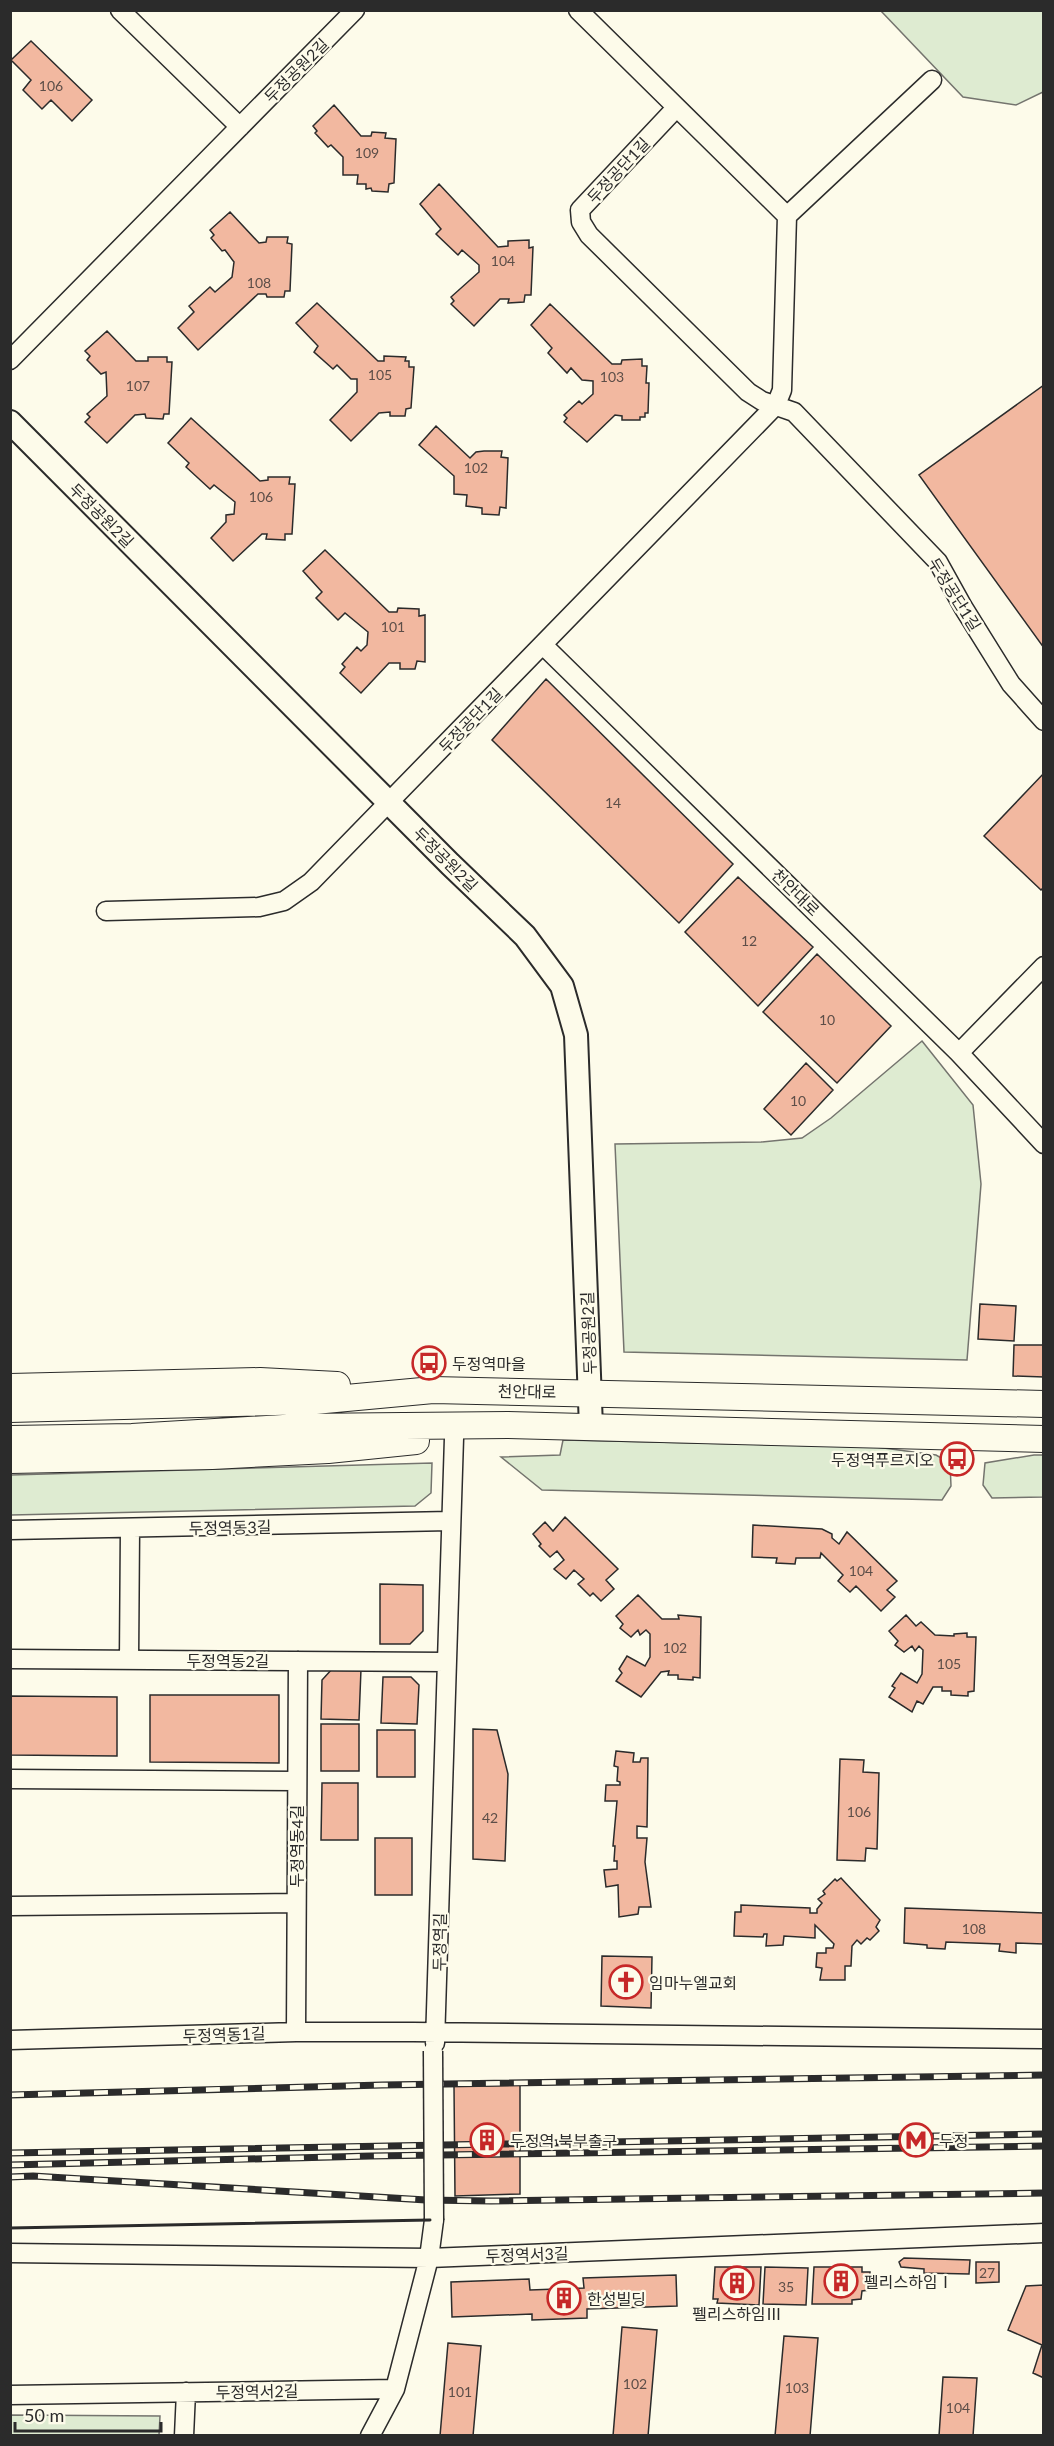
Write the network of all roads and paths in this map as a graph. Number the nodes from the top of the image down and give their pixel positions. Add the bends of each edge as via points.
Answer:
1 (120, 10) edge
2 (355, 10) edge
3 (578, 10) edge
4 (932, 80) dead end
5 (676, 108) junction
6 (240, 127) junction
7 (788, 216) junction
8 (10, 360) edge
9 (776, 405) junction
10 (10, 422) edge
11 (543, 645) junction
12 (1044, 721) edge
13 (389, 803) junction
14 (106, 911) dead end
15 (1044, 966) edge
16 (959, 1053) junction
17 (1044, 1144) edge
18 (10, 1387) edge
19 (433, 1390) junction
20 (590, 1392) junction
21 (1044, 1404) edge
22 (10, 1409) edge
23 (508, 1425) junction
24 (591, 1427) junction
25 (454, 1438) junction
26 (10, 1439) edge
27 (1044, 1439) edge
28 (10, 1460) edge
29 (450, 1521) junction
30 (130, 1529) junction
31 (10, 1530) edge
32 (10, 1659) edge
33 (129, 1660) junction
34 (298, 1661) junction
35 (446, 1662) junction
36 (10, 1779) edge
37 (296, 1781) junction
38 (296, 1903) junction
39 (10, 1906) edge
40 (296, 2032) junction
41 (437, 2032) junction
42 (1044, 2039) edge
43 (10, 2040) edge
44 (1044, 2234) edge
45 (10, 2253) edge
46 (429, 2258) junction
47 (395, 2389) junction
48 (186, 2392) junction
49 (10, 2395) edge
50 (184, 2436) edge
51 (370, 2436) edge

1 - 6 street
2 - 6 street, 두정공원2길
3 - 5 street
4 - 7 street
5 - 7 street
5 - 9 street, 두정공단1길 via 580,210 582,222 589,235 748,392
6 - 8 street, 두정공원2길
7 - 9 street via 782,390
9 - 11 street, 두정공단1길
9 - 12 street, 두정공단1길 via 794,412 938,562 1011,684
10 - 13 street, 두정공원2길
11 - 13 street, 두정공단1길
11 - 16 street, 천안대로
13 - 14 street, 두정공단1길 via 311,882 284,901 259,907
13 - 20 street, 두정공원2길 via 525,936 562,986 576,1035
15 - 16 street
16 - 17 street, 천안대로
18 - 19 main road via 260,1381
19 - 20 main road, 천안대로
19 - 22 main road, 천안대로 via 314,1401
20 - 21 main road, 천안대로
20 - 24 street, 두정공원2길
23 - 24 main road, 천안대로
23 - 25 main road
23 - 26 main road, 천안대로 via 300,1427 132,1437
24 - 27 main road, 천안대로
25 - 28 main road via 212,1456
25 - 29 street, 두정역길
29 - 30 street, 두정역동3길
29 - 35 street, 두정역길
30 - 31 street, 두정역동3길
30 - 33 street
32 - 33 street, 두정역동2길
33 - 34 street, 두정역동2길
34 - 35 street, 두정역동2길
34 - 37 street, 두정역동4길
35 - 41 street, 두정역길
36 - 37 street
37 - 38 street, 두정역동4길
38 - 39 street
38 - 40 street, 두정역동4길
40 - 41 street, 두정역동1길
40 - 43 street, 두정역동1길
41 - 42 street, 두정역동1길
41 - 46 street, 두정역길, bridge via 433,2051 434,2220
44 - 46 street, 두정역서3길
45 - 46 street, 두정역서3길
46 - 47 street, 두정역길
47 - 48 street, 두정역서2길
47 - 51 street, 두정역길
48 - 49 street, 두정역서2길
48 - 50 street

